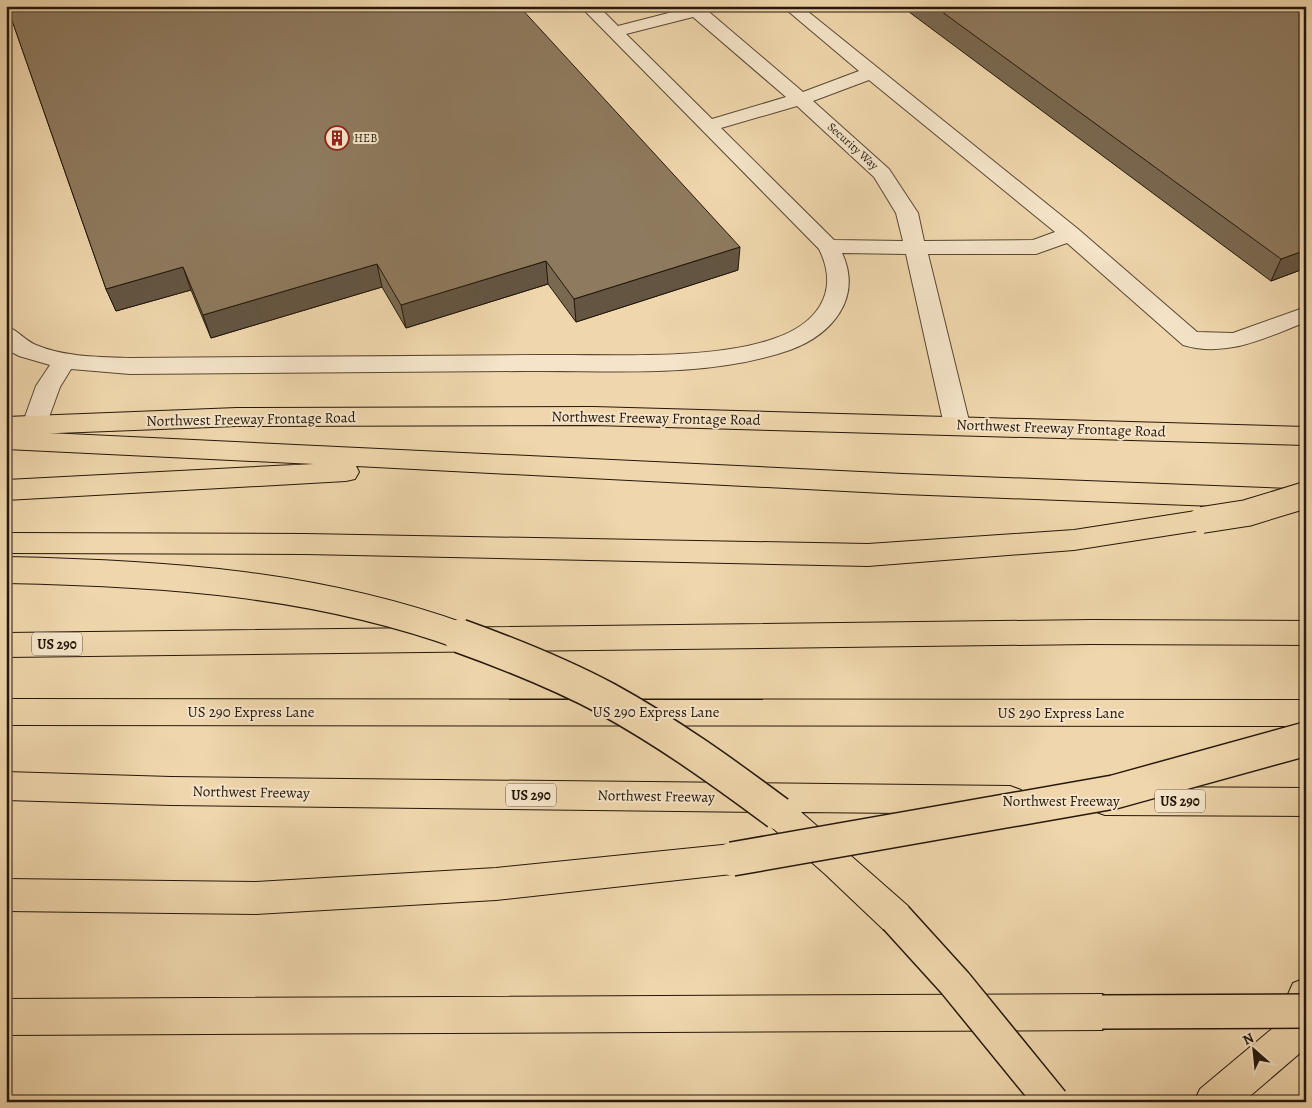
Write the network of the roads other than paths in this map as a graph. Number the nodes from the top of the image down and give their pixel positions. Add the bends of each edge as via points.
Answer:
1 (588, 6) edge
2 (790, 6) edge
3 (693, 8) edge
4 (614, 32) junction
5 (870, 73) junction
6 (800, 99) junction
7 (708, 126) junction
8 (1070, 234) junction
9 (828, 246) junction
10 (916, 248) junction
11 (1306, 314) edge
12 (6, 334) edge
13 (65, 360) junction
14 (35, 425) junction
15 (957, 425) junction
16 (6, 426) edge
17 (1306, 436) edge
18 (6, 440) edge
19 (502, 464) junction
20 (6, 490) edge
21 (1297, 498) edge
22 (6, 543) edge
23 (6, 570) edge
24 (1306, 633) edge
25 (6, 644) edge
26 (6, 712) edge
27 (1306, 713) edge
28 (1306, 739) edge
29 (6, 786) edge
30 (1306, 802) edge
31 (6, 895) edge
32 (1306, 996) edge
33 (1306, 1012) edge
34 (6, 1017) edge
35 (1052, 1102) edge
36 (1213, 1102) edge

1 - 4 street
2 - 5 street
3 - 4 street
3 - 6 street, Security Way
4 - 7 street
5 - 6 street
5 - 8 street
6 - 7 street
6 - 10 street, Security Way via 882,173 907,213
7 - 9 street
8 - 10 street via 1036,247
8 - 11 street via 1191,340 1235,341
9 - 10 street
9 - 13 street via 840,277 839,292 831,310 808,333 740,355 664,362 130,366
10 - 15 street, Security Way
12 - 13 street via 24,348
13 - 14 street via 48,386
14 - 15 main road, Northwest Freeway Frontage Road via 236,417 543,416
14 - 16 main road, Northwest Freeway Frontage Road
15 - 17 main road, Northwest Freeway Frontage Road
18 - 19 main road
19 - 20 main road
19 - 21 main road
21 - 22 main road, bridge via 1247,513 1074,540 868,555 305,544
23 - 35 main road, bridge via 184,577 305,595 366,609 485,644 605,698 720,770 836,862 896,918 956,983
24 - 25 main road, US 290 via 1091,632
26 - 27 main road, US 290 Express Lane
28 - 31 main road, bridge via 1114,792 732,860 496,884 256,898
29 - 30 main road, Northwest Freeway / US 290, bridge via 171,791
32 - 36 main road via 1286,1041
33 - 34 main road, bridge

